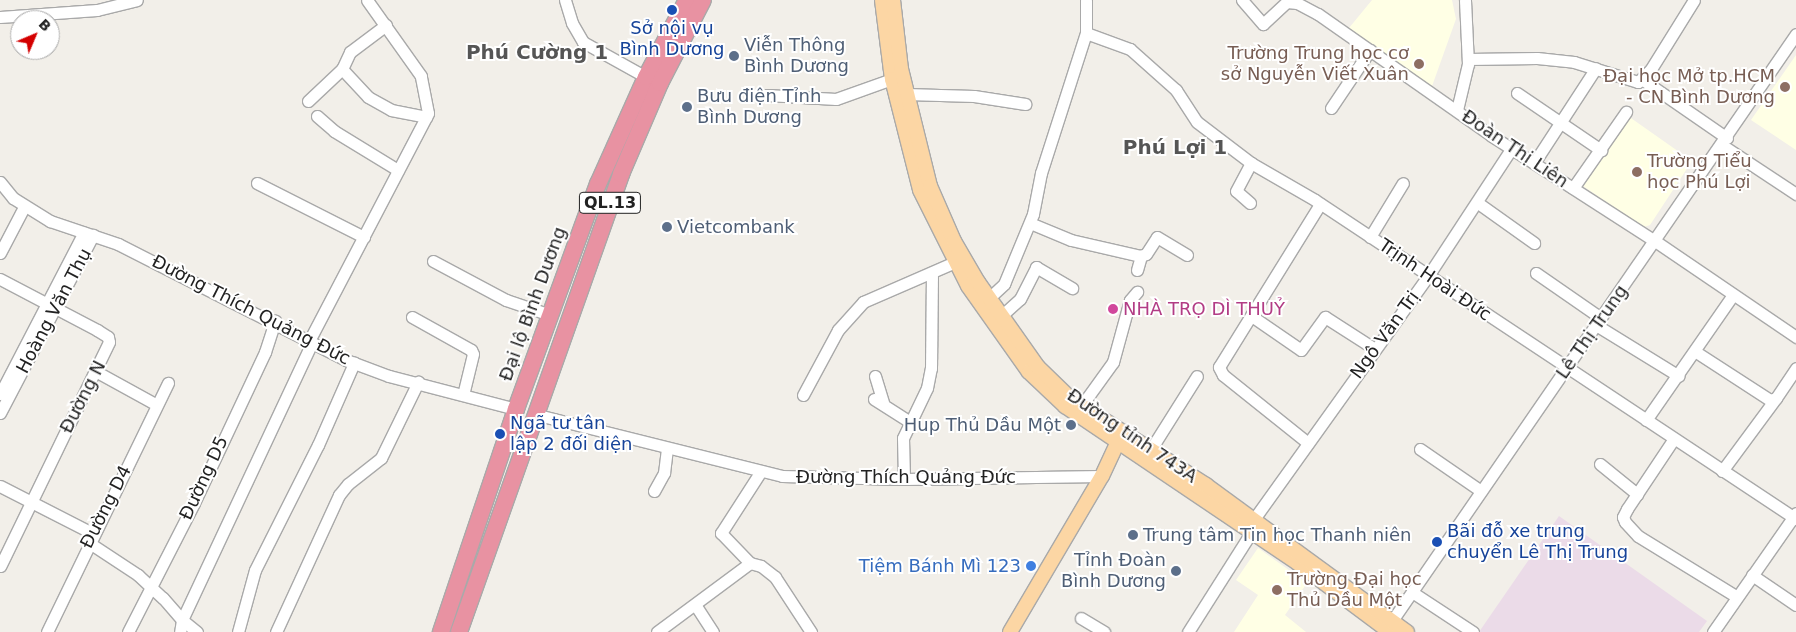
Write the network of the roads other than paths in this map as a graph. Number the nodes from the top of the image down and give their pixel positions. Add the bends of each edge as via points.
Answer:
1 (137, 0) edge
2 (367, 0) edge
3 (565, 0) edge
4 (687, 0) edge
5 (703, 0) edge
6 (882, 0) edge
7 (893, 0) edge
8 (1086, 0) edge
9 (1242, 0) edge
10 (1465, 0) edge
11 (1694, 0) edge
12 (1288, 1) edge
13 (0, 17) edge
14 (386, 25) junction
15 (1086, 33) junction
16 (1796, 34) edge
17 (1370, 50) junction
18 (1468, 59) junction
19 (1596, 68) junction
20 (342, 69) junction
21 (892, 79) junction
22 (653, 80) junction
23 (1643, 80) junction
24 (1517, 92) dead end
25 (906, 94) junction
26 (767, 95) dead end
27 (308, 101) dead end
28 (1025, 104) dead end
29 (1331, 108) dead end
30 (1458, 110) junction
31 (1626, 112) dead end
32 (317, 116) dead end
33 (426, 117) junction
34 (1560, 123) junction
35 (1725, 142) junction
36 (1511, 149) junction
37 (1600, 150) junction
38 (1251, 163) junction
39 (1534, 163) junction
40 (398, 170) junction
41 (0, 182) edge
42 (257, 183) dead end
43 (1403, 184) dead end
44 (1574, 188) junction
45 (1796, 194) edge
46 (1250, 203) dead end
47 (1478, 203) junction
48 (1320, 204) junction
49 (24, 207) junction
50 (1030, 223) junction
51 (88, 234) junction
52 (364, 237) junction
53 (1370, 237) junction
54 (1655, 241) junction
55 (1534, 243) dead end
56 (0, 253) edge
57 (1187, 255) dead end
58 (1140, 256) junction
59 (433, 261) dead end
60 (954, 262) junction
61 (1136, 270) dead end
62 (932, 273) junction
63 (1536, 273) dead end
64 (1428, 276) junction
65 (0, 280) edge
66 (1072, 288) dead end
67 (1137, 292) dead end
68 (1733, 295) junction
69 (989, 298) junction
70 (51, 305) junction
71 (550, 315) junction
72 (1001, 316) junction
73 (412, 317) dead end
74 (1252, 317) junction
75 (275, 321) junction
76 (1599, 321) junction
77 (1796, 337) edge
78 (310, 342) junction
79 (1376, 349) junction
80 (1696, 352) junction
81 (354, 362) junction
82 (1566, 368) junction
83 (1796, 368) edge
84 (96, 372) junction
85 (875, 376) dead end
86 (1196, 376) dead end
87 (1679, 376) junction
88 (418, 382) junction
89 (168, 383) dead end
90 (6, 388) edge
91 (803, 394) dead end
92 (464, 395) junction
93 (1776, 398) junction
94 (157, 405) junction
95 (1082, 406) junction
96 (516, 409) junction
97 (0, 413) edge
98 (538, 415) junction
99 (1646, 420) junction
100 (910, 422) junction
101 (1120, 436) junction
102 (1673, 440) junction
103 (1308, 443) junction
104 (667, 448) junction
105 (1151, 449) junction
106 (1420, 450) dead end
107 (1600, 464) dead end
108 (760, 471) junction
109 (1722, 471) junction
110 (1102, 476) junction
111 (904, 479) junction
112 (0, 486) edge
113 (654, 491) dead end
114 (1481, 491) junction
115 (1637, 494) junction
116 (30, 502) junction
117 (1795, 516) edge
118 (1253, 525) junction
119 (90, 537) junction
120 (750, 563) junction
121 (0, 566) edge
122 (1752, 575) junction
123 (152, 587) junction
124 (1412, 592) junction
125 (1737, 598) junction
126 (1796, 605) edge
127 (696, 606) junction
128 (1081, 618) dead end
129 (182, 620) junction
130 (1389, 627) edge
131 (664, 630) edge
132 (46, 632) edge
133 (128, 632) edge
134 (180, 632) edge
135 (197, 632) edge
136 (238, 632) edge
137 (276, 632) edge
138 (440, 632) edge
139 (459, 632) edge
140 (713, 632) edge
141 (811, 632) edge
142 (1010, 632) edge
143 (1104, 632) edge
144 (1188, 632) edge
145 (1407, 632) edge
146 (1474, 632) edge
147 (1713, 632) edge

1 - 13 street via 97,10
2 - 14 street
3 - 22 street via 572,23 583,42
4 - 22 highway, Đại lộ Bình Dương / QL.13
5 - 22 highway, Đại lộ Bình Dương / QL.13
6 - 21 main road, Đường tỉnh 743A
7 - 25 main road, Đường tỉnh 743A
8 - 15 street
9 - 12 street, Đoàn Thị Liên via 1263,24
10 - 18 street
11 - 23 street
12 - 17 street, Đoàn Thị Liên via 1318,14
14 - 20 street via 350,52
14 - 33 street via 421,76 428,98
15 - 38 street, Trịnh Hoài Đức via 1130,49 1176,90 1197,122
15 - 50 street via 1041,173
16 - 35 street, Lê Thị Trung
17 - 29 street
17 - 30 street, Đoàn Thị Liên
18 - 19 street via 1537,58
18 - 30 street
19 - 23 street via 1626,80
19 - 34 street
20 - 27 street
20 - 33 street via 368,97 392,110
21 - 26 street via 836,99
21 - 60 main road, Đường tỉnh 743A via 920,190
22 - 71 highway, Đại lộ Bình Dương / QL.13 via 598,184
22 - 98 highway, Đại lộ Bình Dương / QL.13
23 - 35 street
24 - 34 street
25 - 28 street via 974,96
25 - 69 main road, Đường tỉnh 743A via 930,186 954,241
30 - 36 street, Đoàn Thị Liên
31 - 37 street
32 - 40 street via 334,131
33 - 40 street
34 - 37 street
34 - 39 street
35 - 45 street
35 - 54 street, Lê Thị Trung
36 - 39 street, Đoàn Thị Liên
36 - 47 street, Ngô Văn Trị
37 - 44 street
38 - 46 street via 1236,190
38 - 48 street, Trịnh Hoài Đức
39 - 44 street, Đoàn Thị Liên
40 - 52 street
41 - 49 street, Đường Thích Quảng Đức
42 - 52 street
43 - 53 street
44 - 54 street, Đoàn Thị Liên
47 - 55 street
47 - 64 street, Ngô Văn Trị
48 - 53 street, Trịnh Hoài Đức
48 - 74 street
49 - 51 street, Đường Thích Quảng Đức via 50,221
49 - 56 street
50 - 58 street via 1071,240
50 - 69 street via 1004,284
51 - 70 street, Hoàng Văn Thụ
51 - 75 street, Đường Thích Quảng Đức via 118,244
52 - 78 street
53 - 64 street, Trịnh Hoài Đức
54 - 68 street, Đoàn Thị Liên
54 - 76 street, Lê Thị Trung
57 - 58 street via 1157,237 1146,254
58 - 61 street
59 - 71 street via 512,302
60 - 62 street
60 - 101 main road, Đường tỉnh 743A via 1029,372 1065,406
62 - 91 street via 863,302 834,336
62 - 100 street via 931,368 927,388
63 - 76 street
64 - 79 street, Ngô Văn Trị
64 - 82 street, Trịnh Hoài Đức
65 - 70 street, Đường N
66 - 72 street via 1036,267 1020,298
67 - 95 street via 1130,300 1113,362
68 - 77 street, Đoàn Thị Liên
68 - 80 street
69 - 72 main road, Đường tỉnh 743A
70 - 84 street, Đường N via 108,338 108,346
70 - 90 street, Hoàng Văn Thụ
71 - 96 highway, Đại lộ Bình Dương / QL.13
72 - 95 main road, Đường tỉnh 743A via 1038,366
73 - 92 street via 471,350 472,362
74 - 79 street via 1301,350 1324,317
74 - 103 street via 1219,367 1223,375
75 - 78 street, Đường Thích Quảng Đức
75 - 123 street, Đường D5 via 265,352
76 - 82 street, Lê Thị Trung
76 - 87 street
78 - 81 street, Đường Thích Quảng Đức
78 - 129 street
79 - 103 street, Ngô Văn Trị
80 - 87 street
80 - 93 street via 1764,398
81 - 88 street, Đường Thích Quảng Đức via 390,376
81 - 136 street via 318,445 255,570
82 - 99 street, Trịnh Hoài Đức
82 - 114 street, Lê Thị Trung
83 - 93 street
84 - 94 street
84 - 116 street, Đường N
85 - 100 street via 878,401
86 - 105 street
87 - 99 street
88 - 92 street, Đường Thích Quảng Đức
88 - 137 street via 382,458 339,495
89 - 94 street, Đường D4
90 - 97 street, Hoàng Văn Thụ
92 - 96 street, Đường Thích Quảng Đức
93 - 109 street
94 - 119 street, Đường D4
95 - 101 main road, Đường tỉnh 743A
96 - 98 highway
96 - 138 highway, Đại lộ Bình Dương / QL.13
98 - 104 street, Đường Thích Quảng Đức
98 - 139 highway, Đại lộ Bình Dương / QL.13
99 - 102 street, Trịnh Hoài Đức
100 - 111 street via 903,438
101 - 105 main road, Đường tỉnh 743A
101 - 110 main road
101 - 118 main road, Đường tỉnh 743A
102 - 109 street, Trịnh Hoài Đức
102 - 115 street
103 - 118 street, Ngô Văn Trị
104 - 108 street, Đường Thích Quảng Đức
104 - 113 street via 664,473
105 - 118 main road, Đường tỉnh 743A
106 - 114 street
107 - 115 street
108 - 111 street, Đường Thích Quảng Đức via 815,478
108 - 120 street via 724,526 722,536
109 - 117 street, Trịnh Hoài Đức
110 - 111 street, Đường Thích Quảng Đức
110 - 142 main road
112 - 116 street
114 - 124 street, Lê Thị Trung
115 - 125 street via 1623,517 1624,522 1638,536
116 - 119 street
116 - 121 street, Đường N
117 - 122 street
118 - 130 main road, Đường tỉnh 743A
118 - 144 street, Ngô Văn Trị
119 - 123 street
119 - 132 street, Đường D4
120 - 127 street
120 - 141 street via 761,566 775,577
122 - 125 street
122 - 126 street
123 - 129 street
123 - 133 street, Đường D5
124 - 130 street, Lê Thị Trung
124 - 146 street
125 - 147 street
127 - 131 street
127 - 140 street
128 - 143 street
129 - 134 street
129 - 135 street
130 - 145 main road, Đường tỉnh 743A

